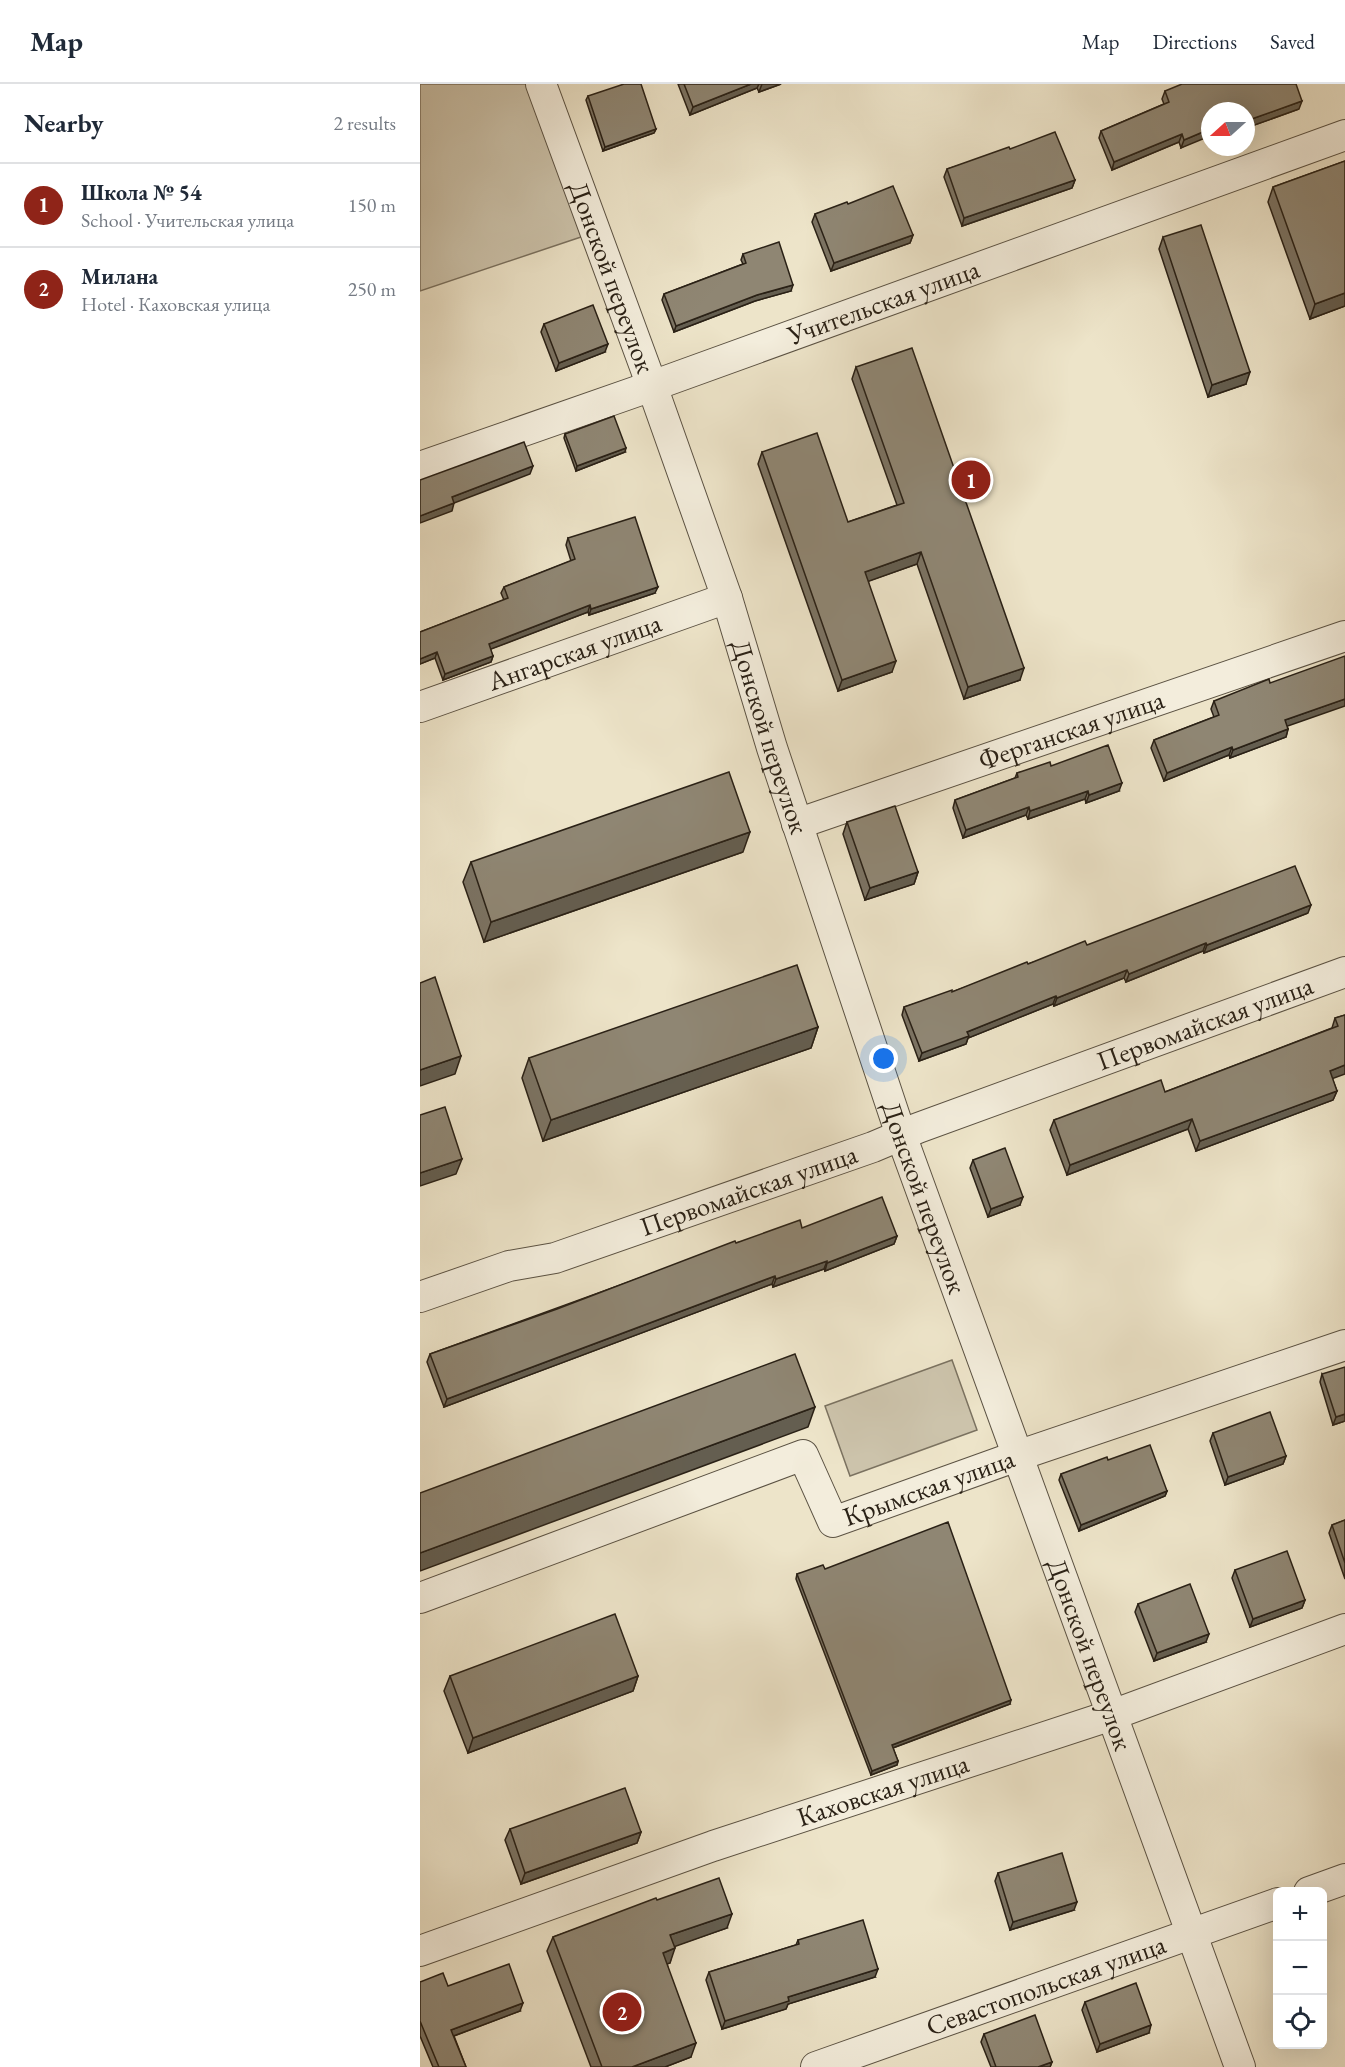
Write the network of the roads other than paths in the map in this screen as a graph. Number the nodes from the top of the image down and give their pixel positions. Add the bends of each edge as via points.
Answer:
1 (541, 84) edge
2 (1345, 135) edge
3 (652, 386) junction
4 (420, 467) edge
5 (727, 598) junction
6 (1345, 636) edge
7 (420, 707) edge
8 (796, 824) junction
9 (1345, 972) edge
10 (901, 1135) junction
11 (420, 1297) edge
12 (1345, 1345) edge
13 (1017, 1456) junction
14 (420, 1598) edge
15 (1345, 1629) edge
16 (1112, 1715) junction
17 (1345, 1878) edge
18 (1322, 1887) edge
19 (1273, 1905) edge
20 (1191, 1934) junction
21 (420, 1952) edge
22 (816, 2067) edge
23 (1240, 2067) edge

1 - 3 street, Донской переулок
2 - 3 street, Учительская улица
3 - 4 street, Учительская улица
3 - 5 street, Донской переулок
5 - 7 street, Ангарская улица
5 - 8 street, Донской переулок
6 - 8 street, Ферганская улица
8 - 10 street, Донской переулок
9 - 10 street, Первомайская улица
10 - 11 street, Первомайская улица via 555,1258 509,1266
10 - 13 street, Донской переулок
12 - 13 street, Крымская улица
13 - 14 street, Крымская улица via 833,1522 803,1455
13 - 16 street, Донской переулок
15 - 16 street, Каховская улица
16 - 20 street, Донской переулок
16 - 21 street, Каховская улица via 713,1846
17 - 18 street
19 - 20 street, Севастопольская улица
20 - 22 street, Севастопольская улица
20 - 23 street, Донской переулок

